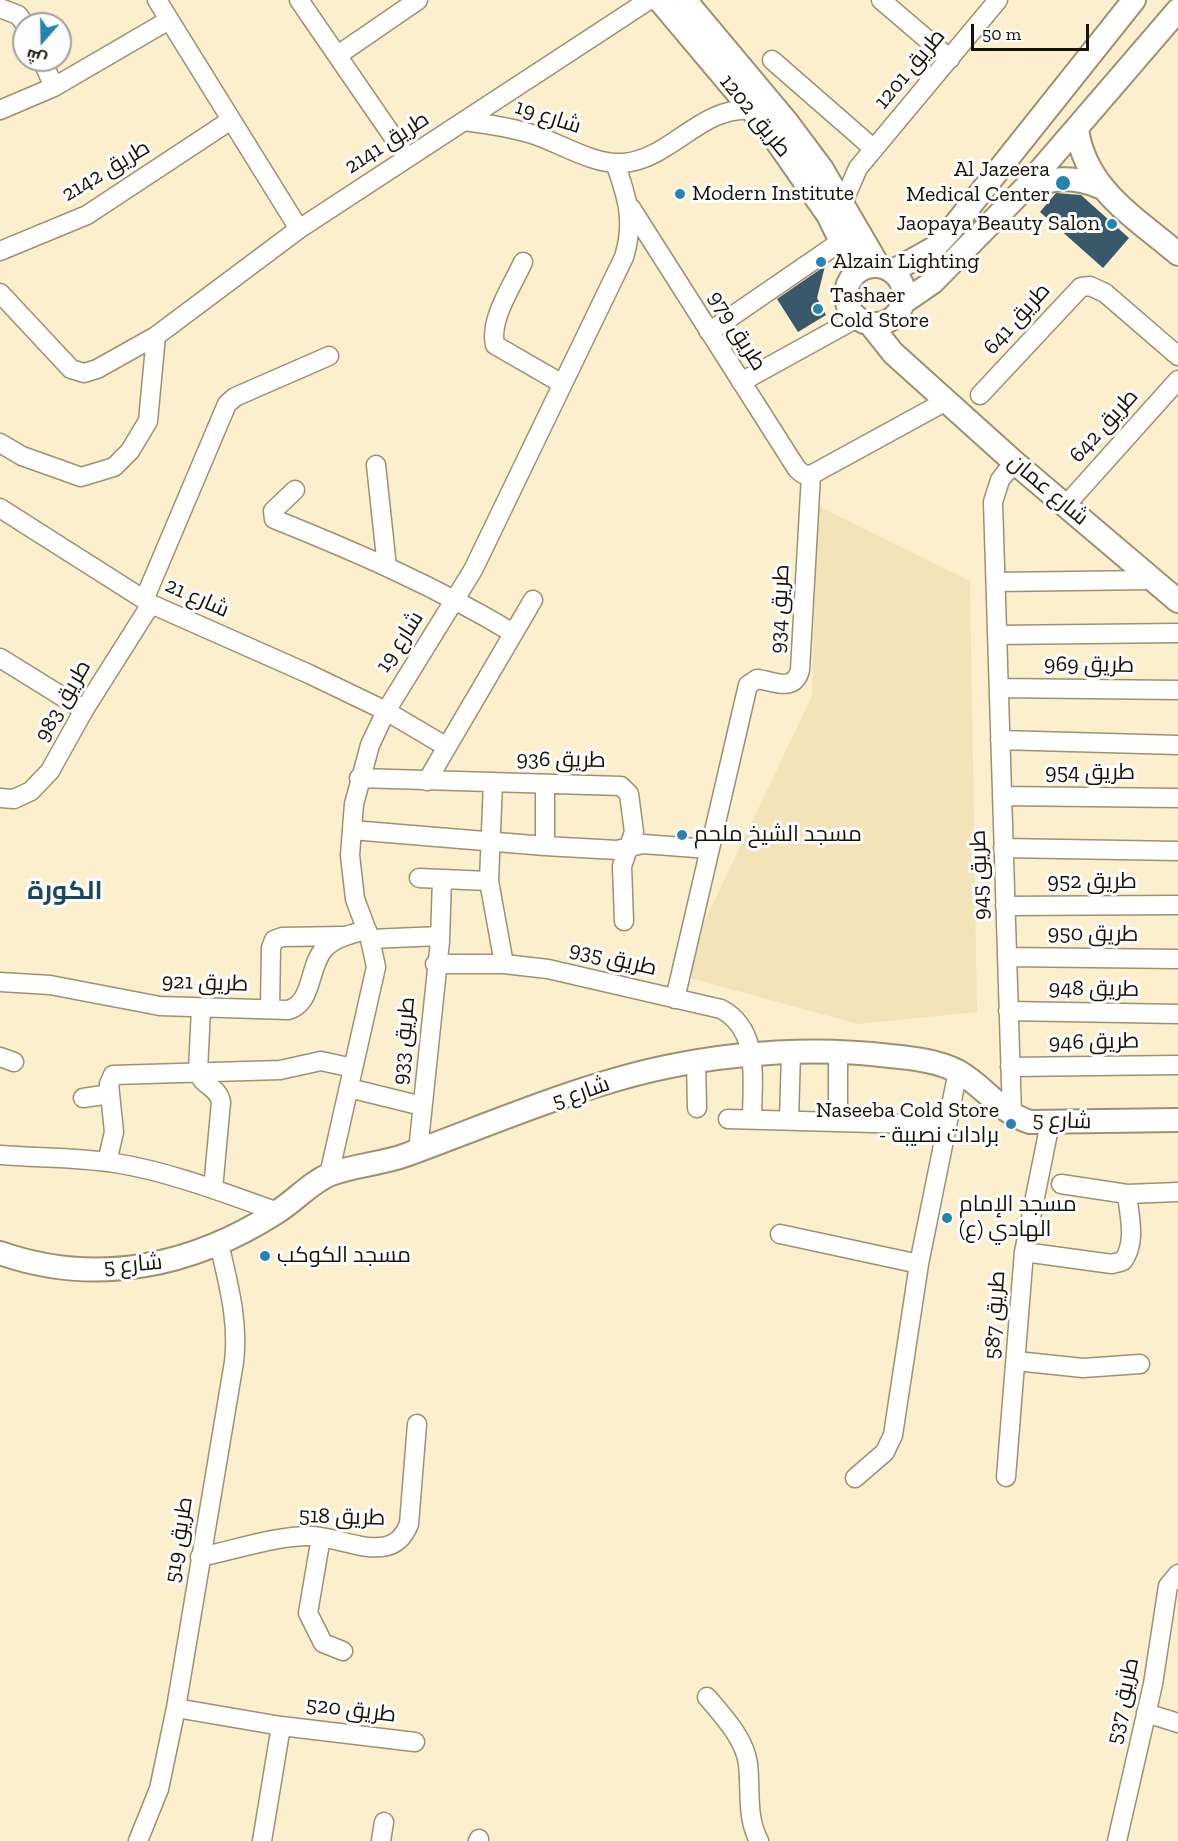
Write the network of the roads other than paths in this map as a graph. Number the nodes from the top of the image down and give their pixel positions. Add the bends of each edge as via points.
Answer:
1 (157, 0) edge
2 (299, 0) edge
3 (418, 0) edge
4 (649, 0) edge
5 (658, 0) edge
6 (685, 0) edge
7 (881, 0) edge
8 (998, 0) edge
9 (1134, 0) edge
10 (1178, 10) edge
11 (170, 20) junction
12 (338, 55) junction
13 (950, 59) junction
14 (772, 60) dead end
15 (47, 72) edge
16 (54, 87) junction
17 (734, 88) junction
18 (0, 110) edge
19 (752, 110) junction
20 (716, 114) junction
21 (231, 120) junction
22 (464, 121) junction
23 (786, 122) junction
24 (1077, 129) junction
25 (874, 149) junction
26 (407, 158) junction
27 (615, 163) junction
28 (858, 168) junction
29 (822, 169) junction
30 (1100, 187) junction
31 (1025, 188) junction
32 (842, 205) junction
33 (629, 206) junction
34 (299, 229) junction
35 (840, 242) junction
36 (0, 251) edge
37 (1178, 254) edge
38 (524, 262) dead end
39 (886, 268) junction
40 (856, 272) junction
41 (0, 293) edge
42 (899, 310) junction
43 (863, 321) junction
44 (709, 332) junction
45 (156, 336) junction
46 (329, 356) dead end
47 (1178, 356) edge
48 (921, 376) junction
49 (1178, 380) edge
50 (741, 382) junction
51 (561, 383) junction
52 (980, 395) dead end
53 (948, 400) junction
54 (0, 443) edge
55 (1014, 462) junction
56 (376, 465) dead end
57 (811, 475) junction
58 (295, 490) dead end
59 (1066, 505) junction
60 (0, 508) edge
61 (387, 567) junction
62 (1151, 580) junction
63 (996, 582) junction
64 (1175, 593) edge
65 (457, 599) junction
66 (532, 600) dead end
67 (147, 602) junction
68 (513, 633) junction
69 (1178, 633) edge
70 (998, 635) junction
71 (0, 658) edge
72 (999, 688) junction
73 (1178, 690) edge
74 (84, 710) junction
75 (386, 711) junction
76 (1000, 740) junction
77 (1178, 745) edge
78 (447, 747) junction
79 (359, 778) junction
80 (427, 781) junction
81 (493, 782) junction
82 (545, 785) junction
83 (1002, 796) junction
84 (0, 798) edge
85 (1178, 798) edge
86 (352, 830) junction
87 (490, 841) junction
88 (545, 846) junction
89 (630, 847) junction
90 (1004, 848) junction
91 (710, 849) junction
92 (1178, 851) edge
93 (419, 878) dead end
94 (442, 879) junction
95 (489, 881) junction
96 (1005, 906) junction
97 (1178, 906) edge
98 (624, 921) dead end
99 (369, 934) junction
100 (345, 936) junction
101 (440, 936) junction
102 (1007, 957) junction
103 (1178, 960) edge
104 (435, 964) junction
105 (504, 964) junction
106 (0, 982) edge
107 (675, 999) junction
108 (201, 1008) junction
109 (270, 1009) junction
110 (1008, 1011) junction
111 (1178, 1014) edge
112 (791, 1053) junction
113 (838, 1053) junction
114 (752, 1055) junction
115 (696, 1062) junction
116 (1178, 1065) edge
117 (1010, 1067) junction
118 (353, 1068) junction
119 (198, 1071) junction
120 (958, 1071) junction
121 (348, 1088) junction
122 (110, 1094) junction
123 (83, 1098) dead end
124 (422, 1106) junction
125 (697, 1108) dead end
126 (1012, 1115) junction
127 (728, 1119) dead end
128 (752, 1119) junction
129 (789, 1120) junction
130 (1178, 1120) edge
131 (838, 1121) junction
132 (1050, 1123) junction
133 (946, 1125) junction
134 (418, 1151) junction
135 (0, 1155) edge
136 (107, 1162) junction
137 (329, 1175) junction
138 (1061, 1184) dead end
139 (213, 1189) junction
140 (1178, 1192) edge
141 (1127, 1194) junction
142 (278, 1212) junction
143 (780, 1234) dead end
144 (219, 1243) junction
145 (1024, 1252) junction
146 (0, 1253) edge
147 (919, 1264) junction
148 (1016, 1361) junction
149 (1140, 1364) dead end
150 (417, 1424) dead end
151 (1006, 1477) dead end
152 (855, 1478) dead end
153 (321, 1537) junction
154 (200, 1557) junction
155 (1178, 1574) edge
156 (343, 1651) dead end
157 (707, 1697) dead end
158 (176, 1708) junction
159 (1146, 1713) junction
160 (1178, 1723) edge
161 (281, 1726) junction
162 (415, 1742) dead end
163 (384, 1822) dead end
164 (138, 1841) edge
165 (262, 1841) edge
166 (381, 1841) edge
167 (759, 1841) edge
168 (1117, 1841) edge

1 - 11 street
2 - 12 street
3 - 12 street
4 - 22 street, طريق 2141
5 - 17 street, طريق 1202
6 - 23 street, طريق 1202
7 - 13 street
8 - 13 street, طريق 1201
9 - 39 street via 950,231 934,248
10 - 24 street
11 - 16 street
11 - 21 street
12 - 26 street
13 - 25 street, طريق 1201
14 - 25 street
15 - 16 street
16 - 18 street
17 - 19 street, طريق 1202
17 - 20 street
17 - 23 street via 752,91
19 - 20 street
19 - 35 street, طريق 1202 via 828,215
20 - 27 street via 648,156
21 - 34 street
21 - 36 street, طريق 2142 via 87,215
22 - 26 street, طريق 2141
22 - 27 street, شارع 19 via 516,129
23 - 29 street, طريق 1202
24 - 30 street via 1084,160
24 - 31 street
25 - 28 street, طريق 1201
26 - 34 street, طريق 2141
27 - 33 street, شارع 19
28 - 29 street
28 - 32 street, طريق 1201
29 - 32 street, طريق 1202
30 - 31 street via 1071,178 1056,178
30 - 37 street
31 - 42 street via 939,277
32 - 39 street, طريق 1202
33 - 44 street, طريق 979
33 - 51 street, شارع 19 via 630,230 624,257
34 - 45 street, طريق 2141
35 - 40 street, طريق 1202
35 - 44 street
38 - 51 street via 496,322 495,345
39 - 40 street
39 - 42 street via 903,285
40 - 43 street via 845,295 850,312
41 - 45 street, طريق 2141 via 71,369 84,373
42 - 43 street via 879,324
42 - 48 street, شارع عمان via 905,348
43 - 48 street, شارع عمان
43 - 50 street
44 - 50 street, طريق 979
45 - 54 street via 148,421 130,451 114,467 81,477 22,456
46 - 67 street, طريق 983 via 227,404
47 - 52 street, طريق 641 via 1098,288 1081,287
48 - 53 street, شارع عمان
49 - 59 street, طريق 642
50 - 57 street, طريق 979 via 797,469
51 - 65 street, شارع 19
53 - 55 street, شارع عمان
53 - 57 street
55 - 59 street, شارع عمان
55 - 63 street, طريق 945 via 1000,480 993,502
56 - 61 street
57 - 91 street, طريق 934 via 799,675 786,685 757,679 748,685
58 - 61 street via 273,511 274,519
59 - 62 street, شارع عمان
60 - 67 street, شارع 21
61 - 65 street
62 - 63 street
62 - 64 street, شارع عمان
63 - 70 street, طريق 945
65 - 68 street
65 - 75 street, شارع 19
66 - 68 street
67 - 74 street, طريق 983
67 - 75 street, شارع 21
68 - 78 street
69 - 70 street
70 - 72 street, طريق 945
71 - 74 street
72 - 73 street, طريق 969
72 - 76 street, طريق 945
74 - 84 street, طريق 983 via 50,771 31,791 14,799
75 - 78 street, شارع 21
75 - 79 street, شارع 19
76 - 77 street
76 - 83 street, طريق 945
78 - 80 street
79 - 80 street, طريق 936
79 - 86 street, شارع 19
80 - 81 street, طريق 936
81 - 82 street, طريق 936
81 - 87 street
82 - 88 street
82 - 89 street, طريق 936 via 621,786 628,794 634,832
83 - 85 street, طريق 954
83 - 90 street, طريق 945
86 - 87 street
86 - 99 street, شارع 19 via 351,879
87 - 88 street
87 - 95 street
88 - 89 street via 617,850
89 - 91 street via 643,844
89 - 98 street, طريق 936 via 621,866
90 - 92 street
90 - 96 street, طريق 945
91 - 107 street, طريق 934
93 - 94 street
94 - 95 street
94 - 101 street, طريق 933
95 - 105 street
96 - 97 street, طريق 952
96 - 102 street, طريق 945
99 - 100 street, طريق 921
99 - 101 street
99 - 118 street, شارع 19 via 376,967
100 - 109 street, طريق 921 via 318,956 301,1003 288,1010
100 - 109 street via 274,940
101 - 104 street, طريق 933
102 - 103 street, طريق 950
102 - 110 street, طريق 945
104 - 105 street, طريق 935
104 - 124 street, طريق 933
105 - 107 street, طريق 935 via 563,972
106 - 108 street, طريق 921 via 50,985 139,1004
107 - 114 street, طريق 935 via 721,1009 731,1015 740,1023
108 - 109 street, طريق 921
108 - 119 street
110 - 111 street, طريق 948
110 - 117 street, طريق 945
112 - 113 street, شارع 5
112 - 114 street, شارع 5
112 - 129 street
113 - 120 street, شارع 5 via 914,1059
113 - 131 street
114 - 115 street, شارع 5
114 - 128 street
115 - 125 street
115 - 134 street, شارع 5 via 633,1075
116 - 117 street, طريق 946
117 - 126 street, طريق 945
118 - 119 street via 321,1062 280,1070
118 - 121 street, شارع 19
119 - 122 street via 116,1073 109,1080
119 - 139 street via 201,1080 218,1092 220,1102
120 - 126 street, شارع 5
120 - 133 street
121 - 124 street
121 - 137 street, شارع 19
122 - 123 street
122 - 136 street via 114,1132
124 - 134 street, طريق 933
126 - 132 street, شارع 5 via 1030,1122
127 - 128 street
128 - 129 street
129 - 131 street
130 - 132 street, شارع 5
131 - 133 street
132 - 145 street, طريق 587
133 - 147 street
134 - 137 street, شارع 5
135 - 136 street
136 - 139 street via 163,1173
137 - 142 street, شارع 5
138 - 141 street
139 - 142 street
140 - 141 street
141 - 145 street via 1131,1241 1124,1261 1112,1264
142 - 144 street, شارع 5
143 - 147 street
144 - 146 street, شارع 5 via 181,1259 128,1269 68,1268
144 - 154 street, طريق 519 via 231,1294 236,1344
145 - 148 street, طريق 587
147 - 152 street via 892,1440 885,1452
148 - 149 street via 1083,1368
148 - 151 street, طريق 587
150 - 153 street, طريق 518 via 409,1524 401,1538 378,1547
153 - 154 street, طريق 518 via 301,1536
153 - 156 street via 308,1616 323,1644
154 - 158 street, طريق 519
155 - 159 street, طريق 537 via 1168,1586
157 - 167 street via 743,1746 748,1762 749,1811
158 - 161 street, طريق 520
158 - 164 street, طريق 519 via 159,1789
159 - 160 street
159 - 168 street, طريق 537
161 - 162 street, طريق 520
161 - 165 street, طريق 520
163 - 166 street

